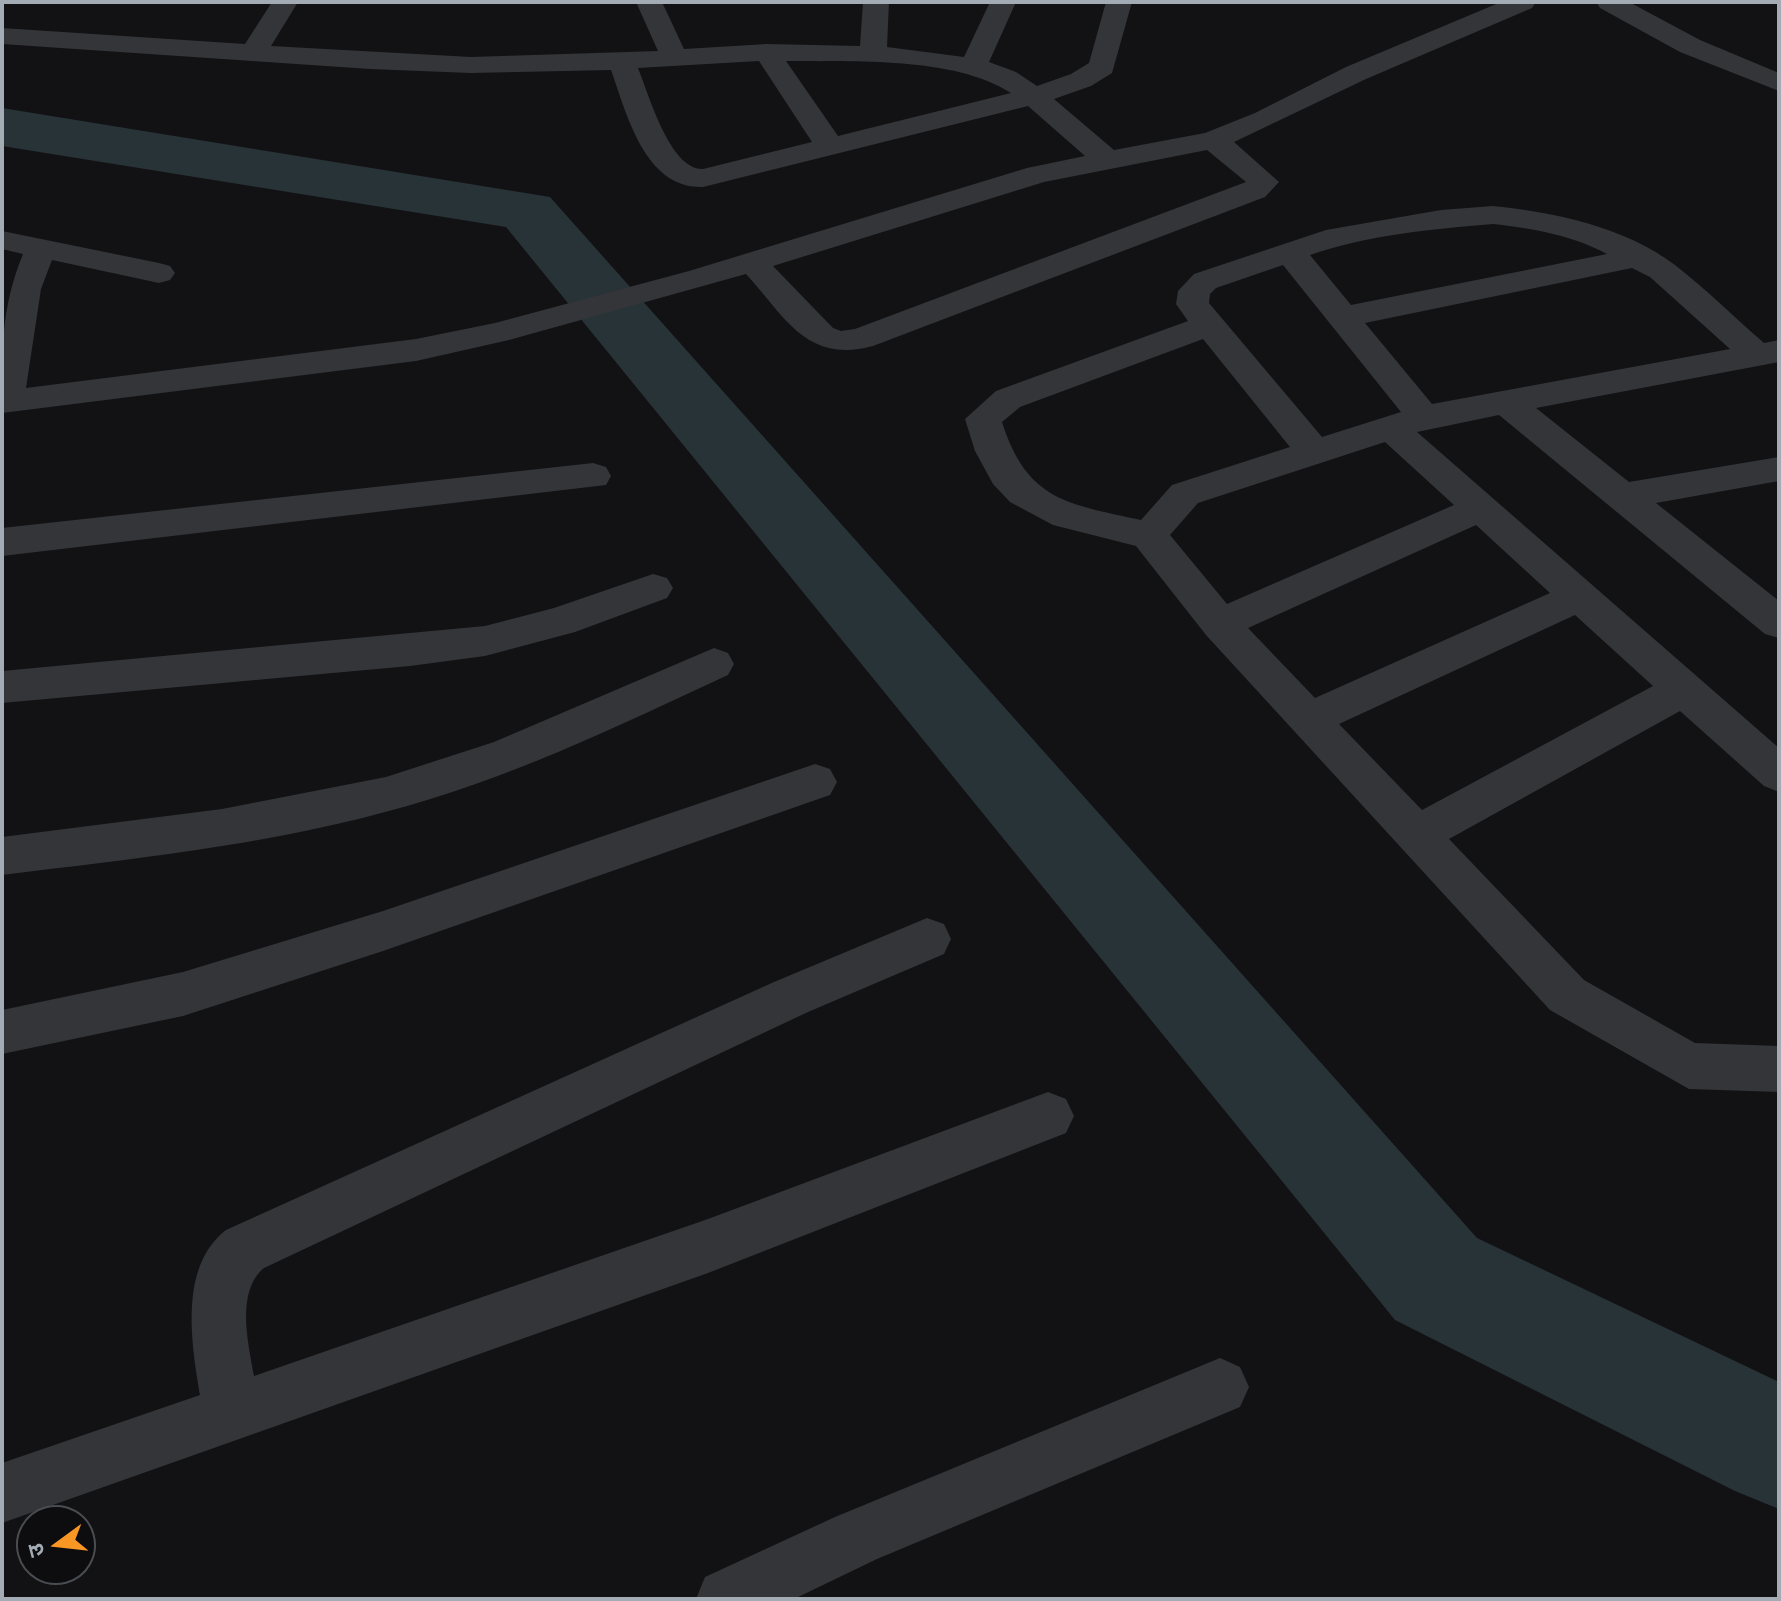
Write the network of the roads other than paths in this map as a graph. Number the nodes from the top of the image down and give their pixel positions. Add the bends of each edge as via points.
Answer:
1 (285, 2) edge
2 (649, 2) edge
3 (876, 2) edge
4 (1003, 2) edge
5 (1119, 2) edge
6 (1461, 2) edge
7 (1523, 2) edge
8 (1609, 2) edge
9 (1490, 16) junction
10 (2, 36) edge
11 (767, 52) junction
12 (253, 54) junction
13 (873, 54) junction
14 (675, 58) junction
15 (622, 61) junction
16 (973, 66) junction
17 (1779, 83) edge
18 (1034, 96) junction
19 (1213, 140) junction
20 (831, 148) junction
21 (1107, 160) junction
22 (2, 240) edge
23 (41, 248) junction
24 (1290, 252) junction
25 (1637, 257) junction
26 (752, 262) junction
27 (159, 273) dead end
28 (1343, 317) junction
29 (1209, 325) junction
30 (1769, 354) edge
31 (4, 402) edge
32 (1506, 402) junction
33 (1408, 422) junction
34 (1314, 452) junction
35 (1775, 474) edge
36 (593, 476) dead end
37 (1623, 496) junction
38 (1481, 508) junction
39 (1149, 535) junction
40 (2, 542) edge
41 (653, 588) dead end
42 (1580, 596) junction
43 (1779, 623) edge
44 (1220, 624) junction
45 (714, 664) dead end
46 (2, 687) edge
47 (1684, 689) junction
48 (1311, 718) junction
49 (1779, 774) edge
50 (815, 782) dead end
51 (1418, 834) junction
52 (2, 856) edge
53 (927, 939) dead end
54 (2, 1032) edge
55 (1779, 1069) edge
56 (1048, 1116) dead end
57 (1220, 1387) dead end
58 (231, 1414) junction
59 (2, 1493) edge
60 (727, 1599) edge

1 - 12 street
2 - 14 street
3 - 13 street
4 - 16 street
5 - 18 street via 1102,67
6 - 9 street
7 - 9 street
8 - 17 street via 1690,46
9 - 19 street
10 - 12 street
11 - 13 street
11 - 14 street
11 - 20 street
12 - 15 street via 471,65
13 - 16 street
14 - 15 street
15 - 20 street via 645,119 673,169 684,177 726,175
16 - 18 street
18 - 20 street
18 - 21 street
19 - 21 street
19 - 26 street via 1264,182 1254,191 861,339 838,342 821,335
21 - 26 street via 1038,174
22 - 23 street
23 - 27 street
23 - 31 street via 25,289
24 - 25 street via 1326,239 1493,215 1532,219 1589,235
24 - 28 street
24 - 29 street via 1205,281 1194,291 1192,304
25 - 28 street
25 - 30 street
26 - 31 street via 497,333 416,350
28 - 33 street
29 - 34 street
29 - 39 street via 1008,399 983,419 988,443 1024,499 1055,514
30 - 32 street
32 - 33 street
32 - 37 street
33 - 34 street
33 - 38 street
34 - 39 street via 1185,494
35 - 37 street
36 - 40 street
37 - 43 street
38 - 42 street
38 - 44 street
39 - 44 street
41 - 46 street via 485,641
42 - 47 street
42 - 48 street
44 - 48 street
45 - 52 street via 518,751 347,804
47 - 49 street
47 - 51 street
48 - 51 street
50 - 54 street via 183,994
51 - 55 street via 1567,995 1689,1066
53 - 58 street via 270,1235 239,1254 225,1276 220,1310
56 - 58 street via 708,1246
57 - 60 street via 856,1538
58 - 59 street

